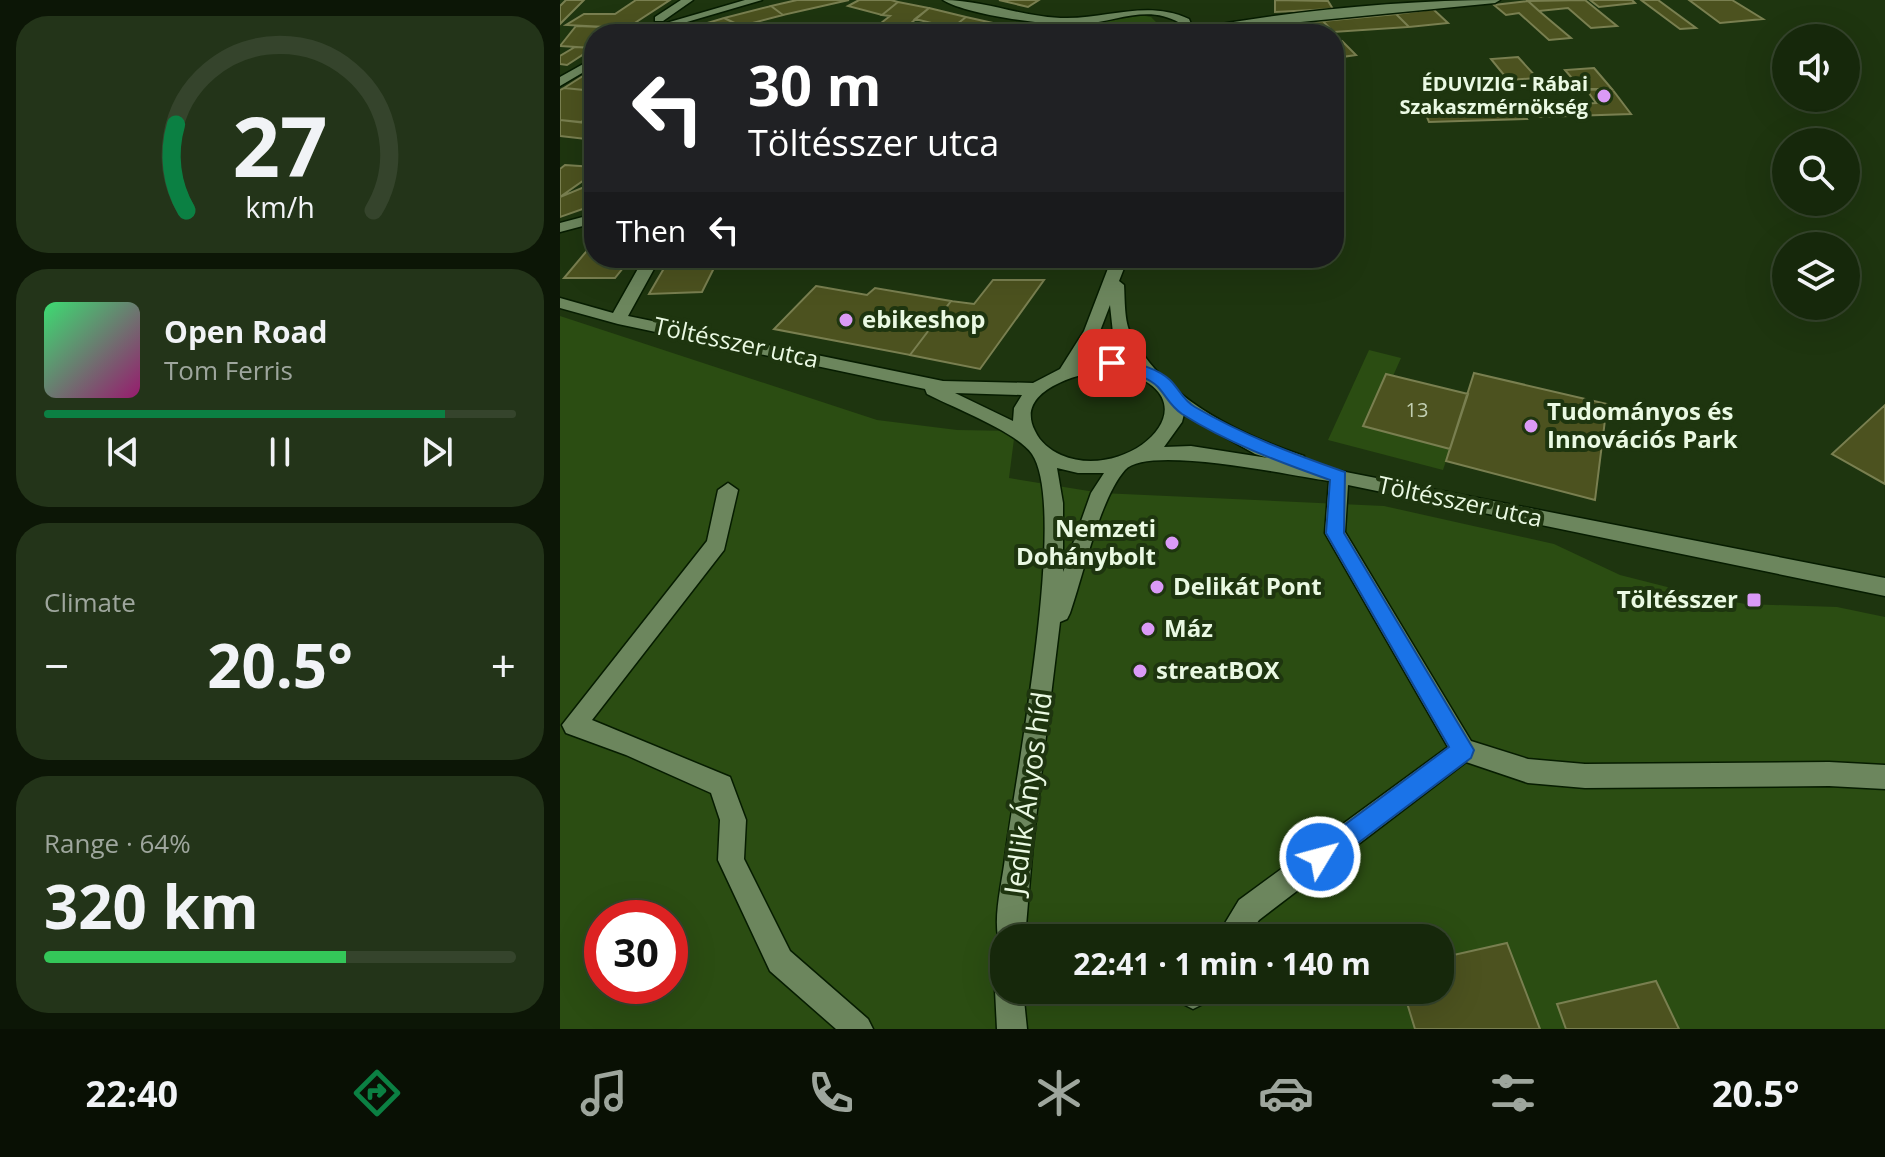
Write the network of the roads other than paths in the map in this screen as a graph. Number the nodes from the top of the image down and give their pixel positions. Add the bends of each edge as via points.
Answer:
1 (688, 0) edge
2 (757, 0) edge
3 (948, 0) edge
4 (1153, 0) edge
5 (1176, 0) edge
6 (1495, 0) edge
7 (1050, 3) dead end
8 (1122, 11) junction
9 (1175, 14) junction
10 (1262, 16) junction
11 (1191, 17) dead end
12 (1035, 18) junction
13 (1102, 18) junction
14 (1205, 18) dead end
15 (650, 24) edge
16 (669, 24) edge
17 (1095, 24) edge
18 (1184, 24) edge
19 (1227, 24) edge
20 (584, 67) edge
21 (560, 82) edge
22 (584, 221) edge
23 (560, 228) edge
24 (646, 268) edge
25 (1117, 268) edge
26 (1118, 268) edge
27 (560, 303) edge
28 (618, 319) junction
29 (1068, 370) junction
30 (1153, 374) junction
31 (912, 380) junction
32 (1037, 389) junction
33 (1174, 401) junction
34 (1036, 447) junction
35 (1142, 455) junction
36 (1119, 464) junction
37 (1339, 476) junction
38 (728, 490) dead end
39 (1885, 587) edge
40 (1049, 648) junction
41 (1463, 750) junction
42 (1885, 777) edge
43 (1012, 924) edge
44 (1240, 924) edge
45 (1010, 1004) edge
46 (858, 1029) edge
47 (1012, 1029) edge

1 - 15 street
2 - 16 street
3 - 12 street
4 - 8 street
5 - 9 street
6 - 10 street
7 - 12 street
8 - 9 street
8 - 13 street
9 - 11 street
9 - 18 street
10 - 14 street
10 - 19 street
12 - 13 street
13 - 17 street
20 - 21 street
22 - 23 street
24 - 28 street
25 - 29 street via 1092,331
26 - 30 street via 1121,333
27 - 28 street, Töltésszer utca
28 - 31 street, Töltésszer utca
29 - 30 street via 1112,363
29 - 32 street
30 - 33 street
31 - 32 street, Töltésszer utca via 943,387
31 - 34 street, Töltésszer utca via 1004,424
32 - 34 street via 1023,416
33 - 35 street via 1170,430
33 - 37 street via 1262,449
34 - 36 street via 1075,465
34 - 40 street, Jedlik Ányos híd via 1049,474 1054,518
35 - 36 street
35 - 37 street via 1191,453
36 - 40 street, Jedlik Ányos híd via 1101,493
37 - 39 street, Töltésszer utca
37 - 41 street via 1335,533
38 - 46 street via 717,544 574,725 721,785 733,820 731,860 780,961
40 - 43 street, Jedlik Ányos híd
41 - 42 street via 1528,771 1585,776
41 - 44 street via 1249,910
45 - 47 street

